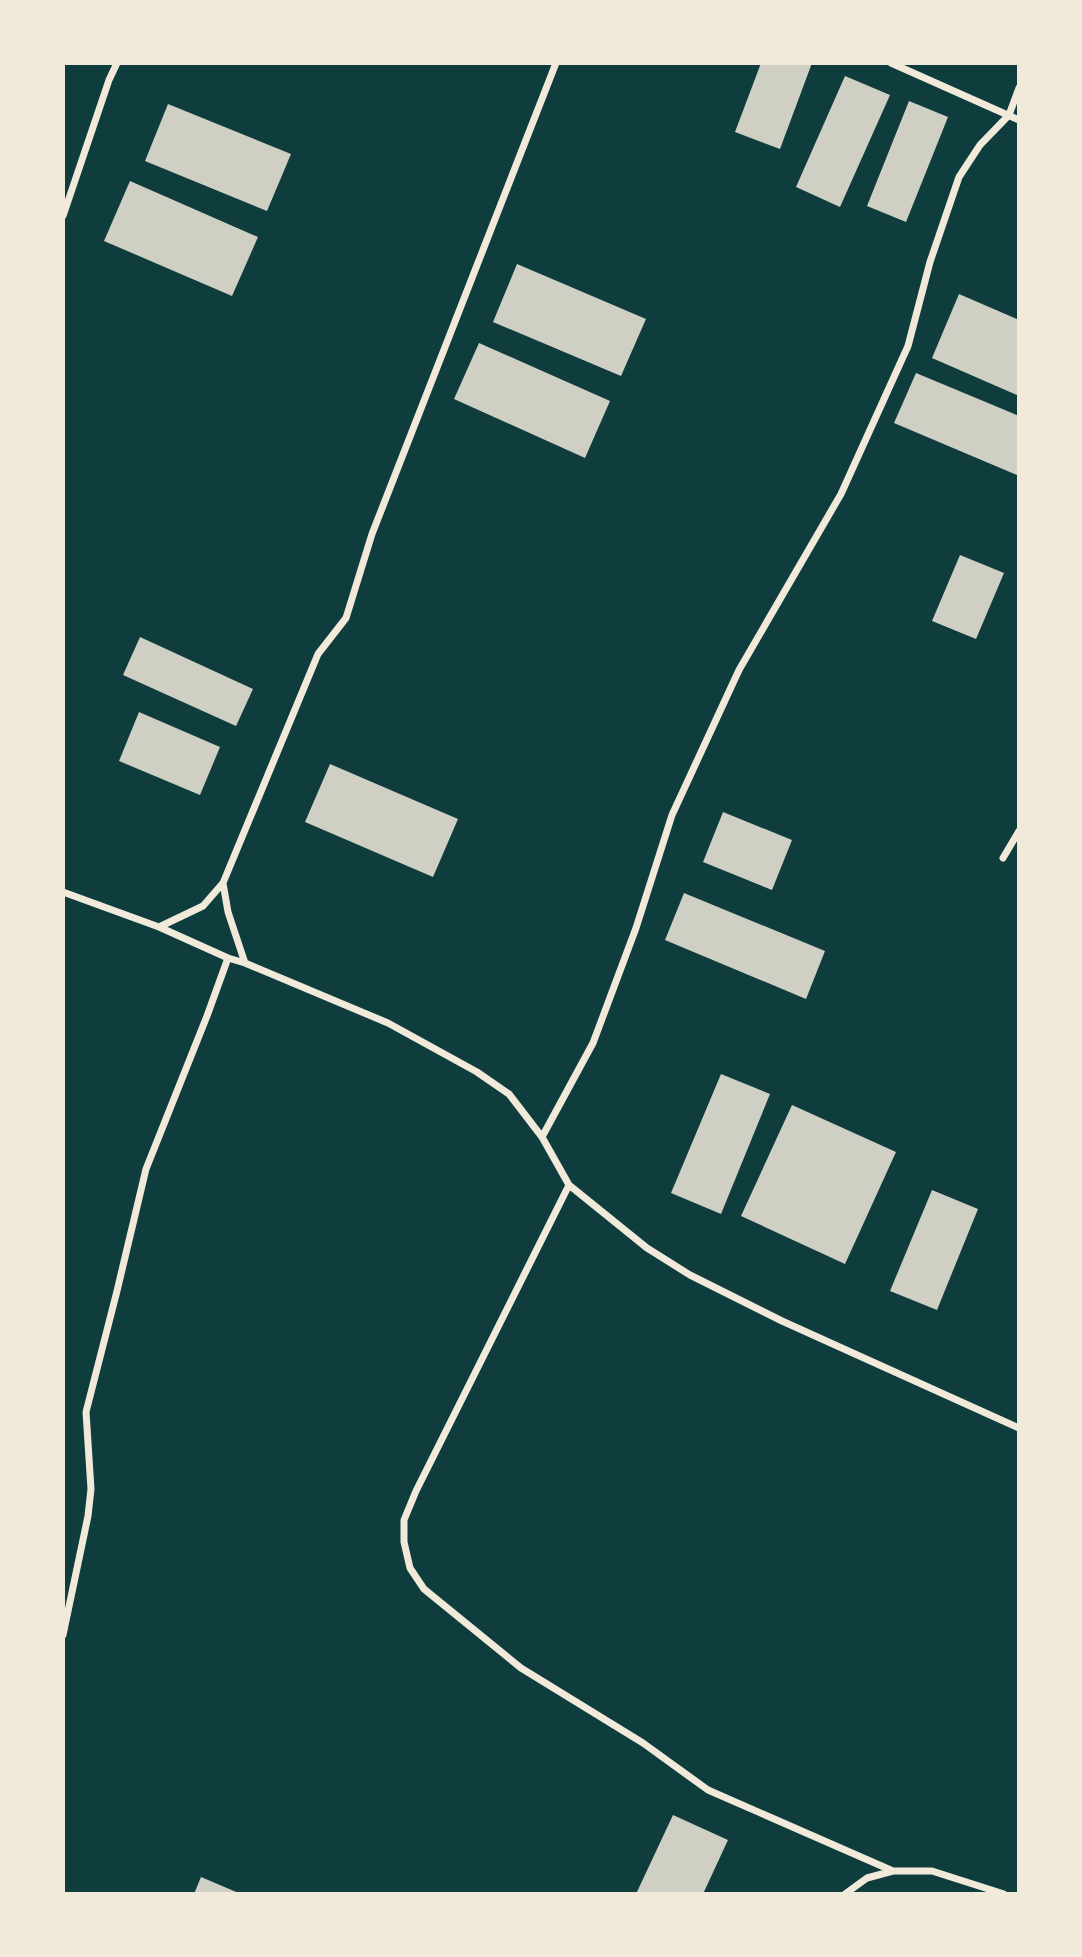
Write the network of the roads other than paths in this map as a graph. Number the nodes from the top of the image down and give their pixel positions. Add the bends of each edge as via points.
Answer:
1 (117, 63) edge
2 (556, 63) edge
3 (891, 63) edge
4 (1019, 88) edge
5 (1009, 115) junction
6 (1019, 120) edge
7 (63, 215) edge
8 (1019, 831) edge
9 (1003, 858) dead end
10 (223, 883) junction
11 (63, 892) edge
12 (159, 927) junction
13 (228, 958) junction
14 (245, 963) junction
15 (542, 1137) junction
16 (569, 1185) junction
17 (1019, 1428) edge
18 (63, 1635) edge
19 (893, 1871) junction
20 (845, 1894) edge
21 (1004, 1894) edge

1 - 7 street
2 - 10 street via 372,534 346,618 318,654
3 - 5 street
4 - 5 street
5 - 6 street
5 - 15 street via 980,145 959,177 908,346 841,494 739,670 672,815 593,1043
8 - 9 street
10 - 12 street via 203,906
10 - 14 street
11 - 12 street
12 - 13 street
13 - 14 street
13 - 18 street via 146,1169 86,1412 91,1489
14 - 15 street via 388,1023 478,1072 509,1094
15 - 16 street
16 - 17 street via 647,1248 690,1275
16 - 19 street via 416,1491 404,1520 410,1568 424,1589 520,1668 643,1743 708,1790
19 - 20 street via 867,1878
19 - 21 street via 932,1871

